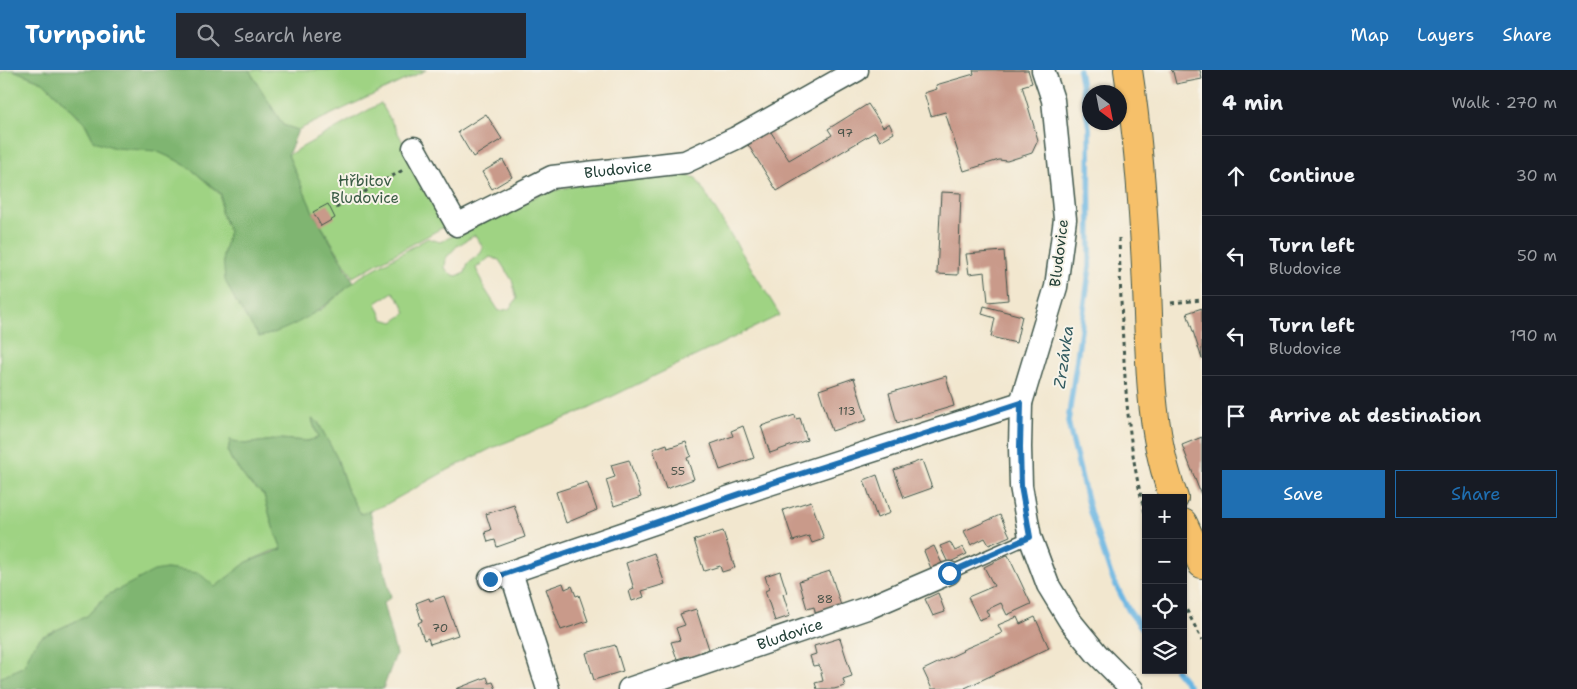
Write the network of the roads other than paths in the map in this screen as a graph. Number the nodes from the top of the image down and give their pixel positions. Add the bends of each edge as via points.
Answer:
1 (857, 70) edge
2 (1043, 70) edge
3 (1128, 70) edge
4 (418, 154) road end
5 (1021, 403) junction
6 (1172, 494) edge
7 (1187, 532) edge
8 (1030, 537) junction
9 (1202, 564) edge
10 (511, 572) junction
11 (949, 573) joint
12 (490, 579) dead end
13 (548, 689) edge
14 (628, 689) edge
15 (1132, 689) edge

1 - 4 street, Bludovice via 736,138 685,162 552,177 457,224
2 - 5 street, Bludovice via 1053,100 1065,219 1056,287
3 - 6 main road via 1140,182 1153,393 1158,440
5 - 8 street, Bludovice via 1021,486
5 - 10 street
7 - 9 main road
8 - 11 lane
8 - 15 street, Bludovice via 1048,585 1070,621
10 - 12 street
10 - 13 street
11 - 14 street, Bludovice via 870,608

